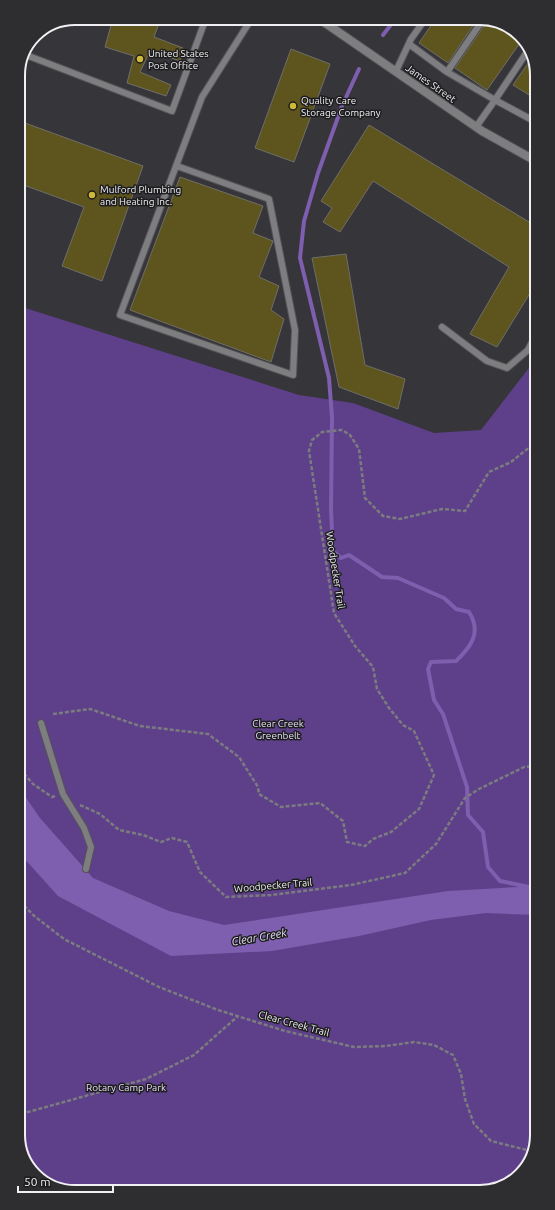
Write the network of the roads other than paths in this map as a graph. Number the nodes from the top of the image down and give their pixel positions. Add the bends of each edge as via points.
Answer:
1 (203, 25) edge
2 (248, 25) edge
3 (331, 25) edge
4 (421, 25) edge
5 (479, 25) edge
6 (409, 44) junction
7 (525, 53) edge
8 (29, 56) edge
9 (396, 71) junction
10 (446, 72) junction
11 (495, 100) junction
12 (530, 119) edge
13 (476, 127) junction
14 (530, 158) edge
15 (177, 166) junction
16 (442, 327) dead end
17 (530, 346) edge
18 (41, 723) dead end
19 (86, 869) dead end

1 - 8 lane via 172,111
2 - 15 lane via 202,98
3 - 9 street, James Street
4 - 6 lane
5 - 10 lane
6 - 9 lane
6 - 10 lane
7 - 11 lane
9 - 13 street, James Street
10 - 11 lane
11 - 12 lane
11 - 13 lane
13 - 14 street, James Street
15 - 15 lane via 120,315 293,375 294,330 269,199
16 - 17 lane via 487,361 507,368
18 - 19 lane via 63,794 84,828 91,847

